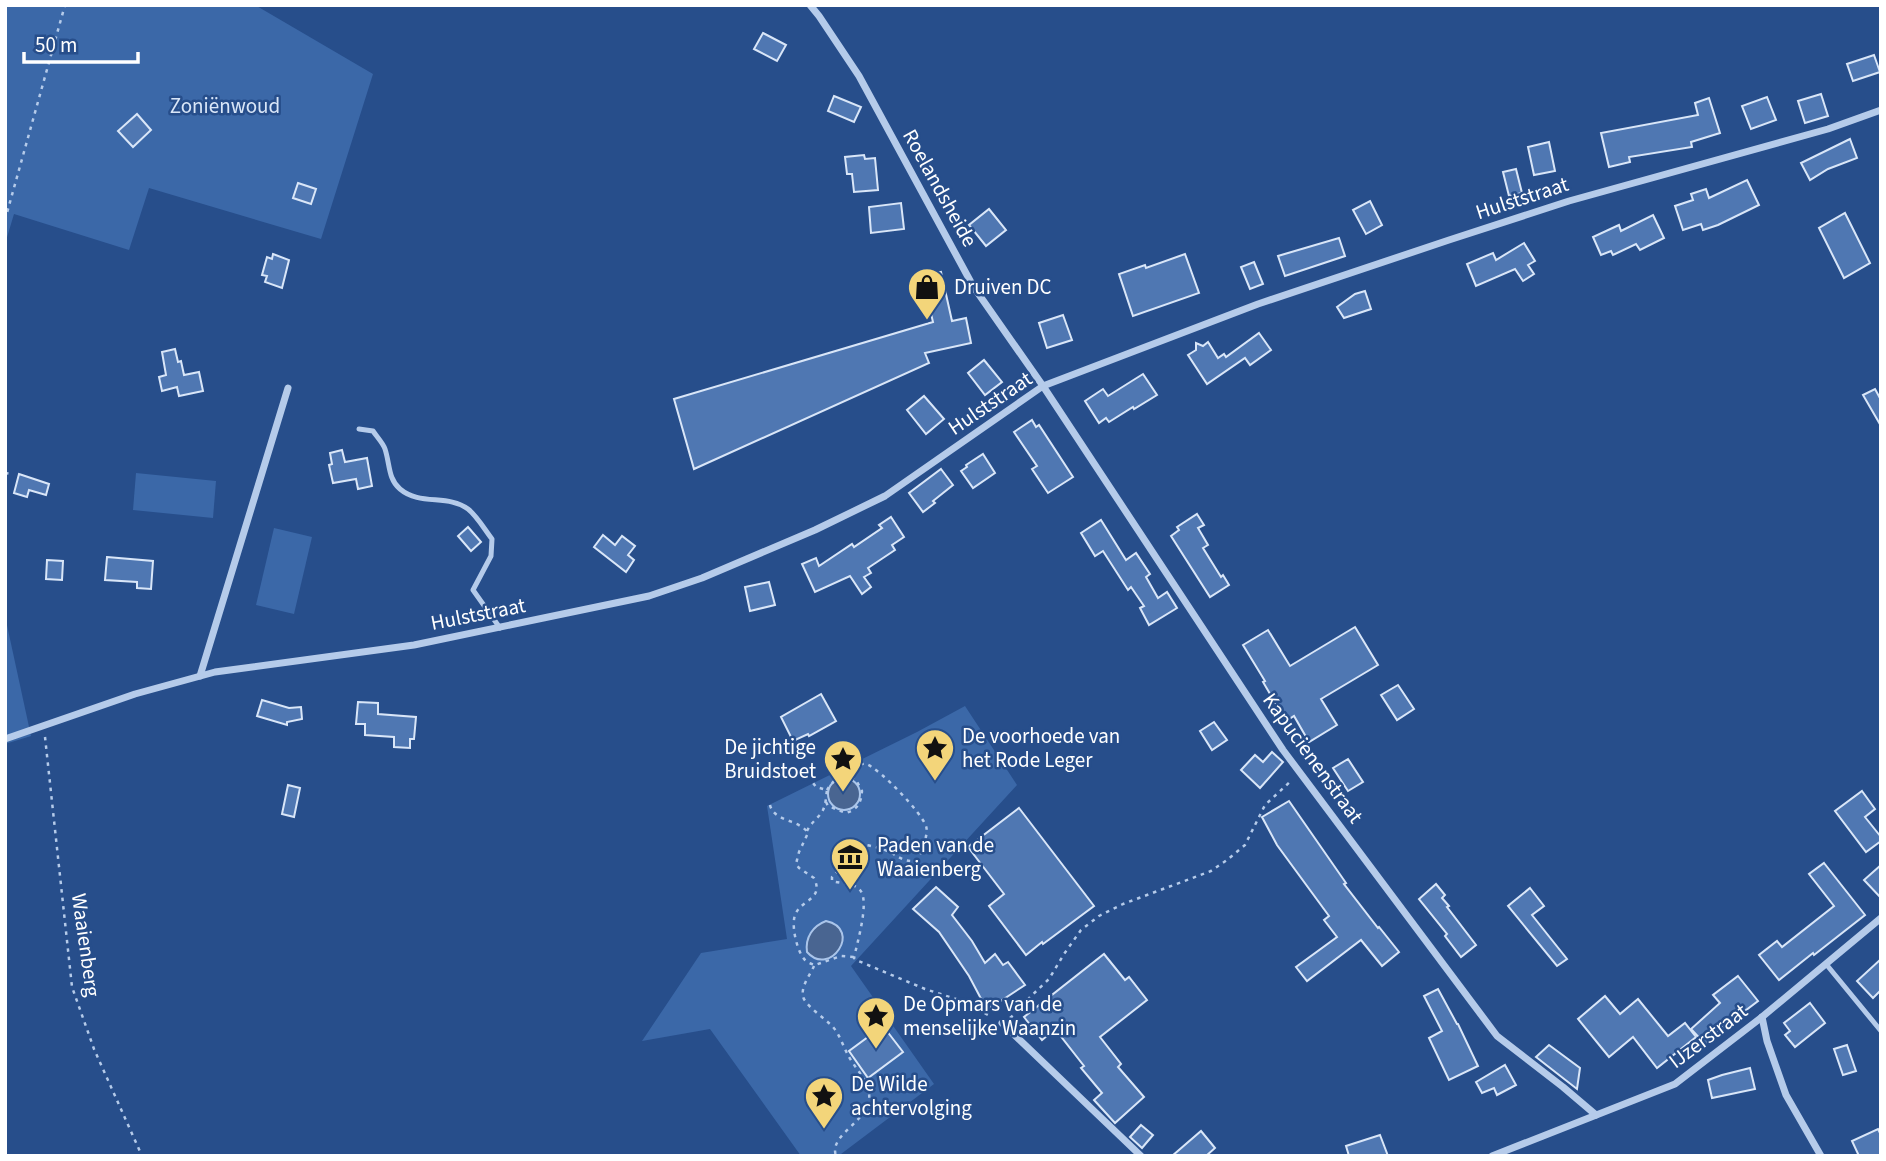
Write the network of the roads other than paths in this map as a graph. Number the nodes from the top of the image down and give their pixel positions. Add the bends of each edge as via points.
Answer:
1 (810, 5) edge
2 (1881, 110) edge
3 (1043, 386) junction
4 (288, 388) dead end
5 (359, 429) dead end
6 (500, 628) junction
7 (200, 676) junction
8 (5, 739) edge
9 (1881, 918) edge
10 (1826, 964) junction
11 (1762, 1017) junction
12 (1002, 1023) road end
13 (1881, 1031) edge
14 (1596, 1115) junction
15 (1141, 1156) edge
16 (1492, 1156) edge
17 (1821, 1156) edge

1 - 3 street, Roelandsheide via 859,76 974,286
2 - 3 street, Hulststraat via 1449,240 1258,304
3 - 6 street, Hulststraat via 885,496 815,530 649,596
3 - 14 street, Kapucienenstraat via 1283,750 1497,1036
4 - 7 street
5 - 6 lane via 373,431 385,447 392,481 399,488 422,500 468,509 492,539 491,556 473,590
6 - 7 street, Hulststraat
7 - 8 street, Hulststraat
9 - 10 street, IJzerstraat
10 - 11 street, IJzerstraat
10 - 13 lane
11 - 14 street, IJzerstraat via 1675,1084
11 - 17 street via 1786,1095
12 - 15 street
14 - 16 street, IJzerstraat

